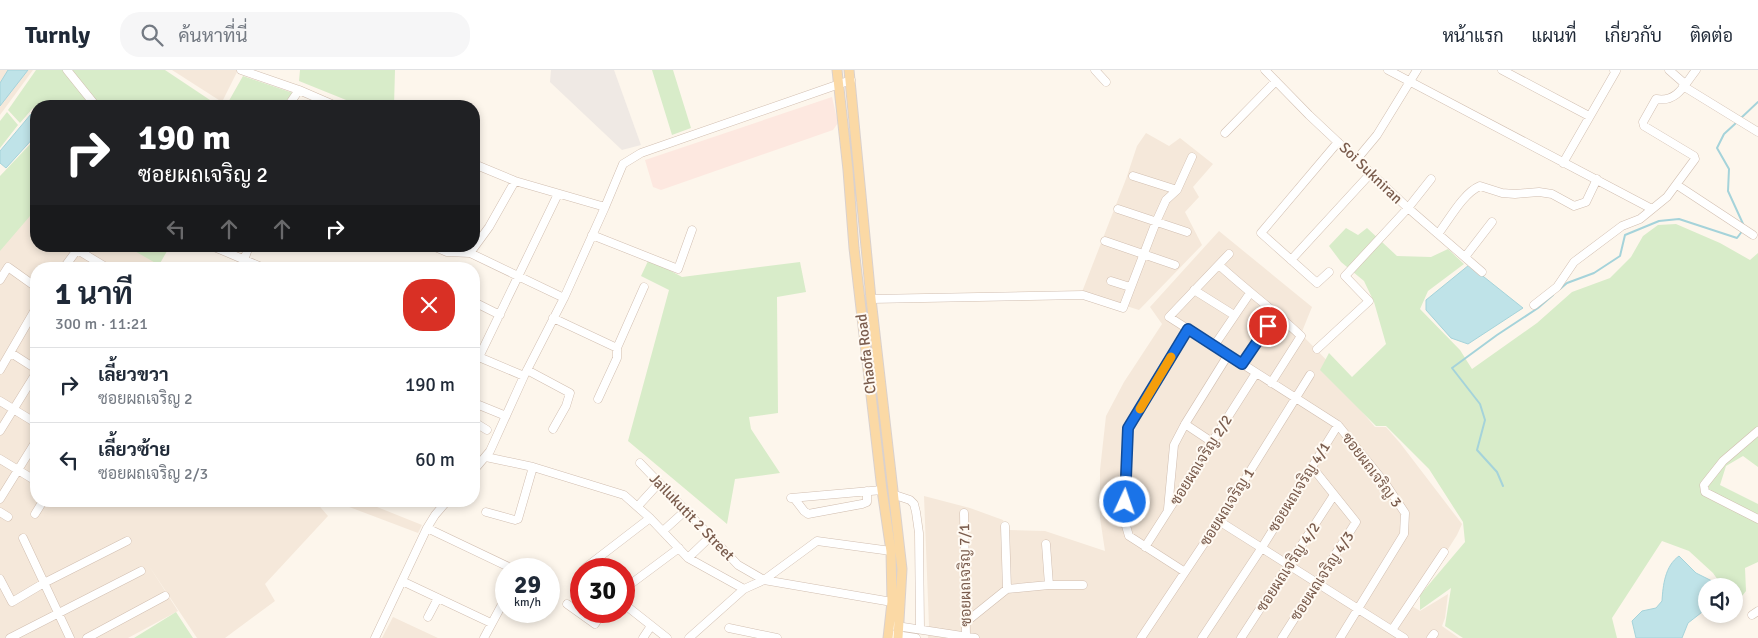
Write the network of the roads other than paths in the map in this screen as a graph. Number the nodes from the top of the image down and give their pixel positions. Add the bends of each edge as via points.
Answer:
1 (67, 70) edge
2 (241, 70) edge
3 (837, 70) edge
4 (849, 70) edge
5 (1095, 70) edge
6 (1388, 70) edge
7 (1417, 70) edge
8 (1502, 70) edge
9 (1614, 70) edge
10 (1669, 70) edge
11 (1696, 70) edge
12 (1268, 71) edge
13 (851, 80) junction
14 (1276, 81) junction
15 (1106, 82) dead end
16 (1410, 82) junction
17 (838, 84) junction
18 (1684, 85) junction
19 (299, 90) junction
20 (91, 100) edge
21 (292, 100) edge
22 (322, 100) edge
23 (1589, 116) junction
24 (1758, 132) edge
25 (1225, 133) dead end
26 (1338, 142) junction
27 (1192, 157) dead end
28 (1357, 159) junction
29 (1563, 163) junction
30 (480, 166) edge
31 (1371, 173) junction
32 (1133, 176) dead end
33 (1431, 179) dead end
34 (1597, 179) junction
35 (515, 181) junction
36 (1677, 185) junction
37 (1177, 190) junction
38 (558, 194) junction
39 (606, 207) junction
40 (1408, 208) junction
41 (1118, 209) dead end
42 (1652, 209) junction
43 (1156, 222) junction
44 (1492, 222) dead end
45 (692, 230) dead end
46 (1186, 232) dead end
47 (1747, 232) dead end
48 (1438, 234) junction
49 (592, 235) junction
50 (480, 239) edge
51 (1105, 241) dead end
52 (81, 252) edge
53 (226, 252) edge
54 (247, 252) edge
55 (447, 252) edge
56 (470, 253) joint
57 (1143, 254) junction
58 (1229, 254) dead end
59 (1466, 257) junction
60 (244, 260) junction
61 (1291, 260) junction
62 (97, 262) edge
63 (249, 262) edge
64 (1175, 265) dead end
65 (1219, 265) junction
66 (1330, 272) dead end
67 (1482, 272) dead end
68 (520, 275) junction
69 (0, 280) edge
70 (1111, 281) dead end
71 (30, 283) edge
72 (644, 287) dead end
73 (1130, 287) junction
74 (1194, 290) junction
75 (1250, 294) junction
76 (564, 298) junction
77 (871, 299) junction
78 (1534, 304) dead end
79 (480, 305) edge
80 (1277, 313) junction
81 (500, 315) junction
82 (1234, 315) junction
83 (553, 318) junction
84 (30, 319) edge
85 (1188, 329) junction
86 (1214, 346) junction
87 (617, 348) junction
88 (480, 349) edge
89 (1317, 349) dead end
90 (11, 353) junction
91 (1228, 355) junction
92 (480, 357) edge
93 (1242, 364) junction
94 (30, 367) edge
95 (0, 370) edge
96 (526, 373) junction
97 (1256, 373) junction
98 (1310, 375) dead end
99 (30, 381) edge
100 (1271, 383) junction
101 (1296, 398) junction
102 (598, 399) dead end
103 (0, 401) edge
104 (480, 405) edge
105 (14, 409) junction
106 (506, 416) junction
107 (30, 419) edge
108 (1185, 424) junction
109 (1338, 425) junction
110 (480, 426) edge
111 (553, 429) dead end
112 (487, 430) dead end
113 (0, 431) edge
114 (1758, 431) edge
115 (1212, 442) junction
116 (30, 451) edge
117 (486, 457) junction
118 (0, 459) edge
119 (640, 463) dead end
120 (480, 464) edge
121 (533, 467) junction
122 (1312, 467) junction
123 (18, 470) junction
124 (30, 477) edge
125 (660, 483) junction
126 (882, 490) junction
127 (866, 491) junction
128 (895, 495) junction
129 (1334, 495) junction
130 (0, 499) edge
131 (638, 506) junction
132 (39, 507) edge
133 (441, 507) edge
134 (685, 511) junction
135 (1168, 511) junction
136 (0, 512) edge
137 (486, 512) dead end
138 (964, 512) dead end
139 (35, 514) dead end
140 (8, 517) dead end
141 (650, 518) junction
142 (1758, 519) edge
143 (1218, 521) junction
144 (1005, 526) dead end
145 (427, 528) junction
146 (663, 531) junction
147 (710, 537) junction
148 (23, 538) dead end
149 (127, 540) dead end
150 (1046, 544) dead end
151 (1146, 547) junction
152 (678, 548) junction
153 (1261, 549) junction
154 (891, 551) junction
155 (1444, 552) dead end
156 (598, 558) edge
157 (688, 558) junction
158 (495, 560) edge
159 (1289, 565) junction
160 (142, 571) dead end
161 (1185, 572) junction
162 (0, 580) edge
163 (764, 580) junction
164 (402, 581) junction
165 (635, 581) edge
166 (44, 583) junction
167 (1317, 583) junction
168 (1049, 585) junction
169 (1083, 585) dead end
170 (744, 589) junction
171 (1007, 589) junction
172 (165, 596) dead end
173 (438, 598) junction
174 (892, 602) junction
175 (567, 604) dead end
176 (570, 606) edge
177 (1358, 609) junction
178 (58, 613) junction
179 (635, 613) edge
180 (428, 617) dead end
181 (495, 619) edge
182 (966, 622) junction
183 (491, 624) junction
184 (651, 626) junction
185 (728, 628) dead end
186 (920, 629) junction
187 (1392, 630) junction
188 (889, 632) edge
189 (899, 633) edge
190 (966, 636) junction
191 (10, 638) edge
192 (70, 638) edge
193 (87, 638) edge
194 (375, 638) edge
195 (484, 638) edge
196 (643, 638) edge
197 (667, 638) edge
198 (689, 638) edge
199 (778, 638) edge
200 (916, 638) edge
201 (975, 638) edge
202 (1141, 638) edge
203 (1202, 638) edge
204 (1242, 638) edge
205 (1282, 638) edge
206 (1340, 638) edge
207 (1404, 638) edge

1 - 20 street
2 - 19 street
3 - 17 main road, Chaofa Road
4 - 13 main road, Chaofa Road
5 - 15 street
6 - 16 street
7 - 16 street
8 - 23 street
9 - 23 street
10 - 18 street
11 - 18 street
12 - 14 street, Soi Sukniran
13 - 17 street
13 - 77 main road, Chaofa Road
14 - 25 street
14 - 26 street, Soi Sukniran
16 - 28 street via 1377,135
16 - 29 street
17 - 39 street via 640,153 623,164
17 - 126 main road, Chaofa Road
18 - 24 street
18 - 36 street via 1673,98 1666,101 1656,99 1643,122 1644,126 1696,159
19 - 21 street
19 - 22 street
23 - 29 street
26 - 28 street, Soi Sukniran
26 - 61 street via 1261,233
27 - 37 street
28 - 31 street, Soi Sukniran
29 - 34 street
30 - 35 street
31 - 40 street, Soi Sukniran
31 - 61 street
32 - 37 street
33 - 40 street
34 - 42 street
34 - 48 street via 1586,202 1574,206 1552,194 1502,193 1480,186 1470,191
35 - 38 street
35 - 50 street
36 - 42 street
36 - 47 street
37 - 43 street via 1166,200
38 - 39 street
38 - 68 street
39 - 49 street
40 - 48 street, Soi Sukniran
40 - 89 street via 1345,276 1368,301
41 - 43 street
42 - 78 street via 1636,221 1622,226 1574,262 1557,287
43 - 46 street
43 - 57 street
44 - 59 street
45 - 49 street via 678,269
48 - 59 street, Soi Sukniran
49 - 76 street
51 - 57 street
52 - 62 street
53 - 60 street
54 - 60 street
55 - 56 street
56 - 68 street
57 - 64 street
57 - 73 street
58 - 65 street
59 - 67 street, Soi Sukniran
60 - 63 street
61 - 66 street via 1317,284
65 - 74 street
65 - 75 street
68 - 76 street
68 - 81 street
69 - 71 street via 8,267
70 - 73 street
72 - 87 street
73 - 77 street via 1123,308 1083,295
74 - 82 street
74 - 85 street, ซอยผถเจริญ 3 via 1169,317
75 - 80 street
75 - 82 street
76 - 83 street
77 - 128 main road, Chaofa Road
79 - 81 street
80 - 93 street
80 - 100 street via 1301,336
81 - 88 street
82 - 86 street
83 - 87 street
83 - 96 street
84 - 90 street
85 - 86 street, ซอยผถเจริญ 3
85 - 151 street via 1128,428 1124,519 1129,536
86 - 91 street, ซอยผถเจริญ 3
87 - 102 street via 616,358
90 - 94 street
90 - 95 street
91 - 93 street, ซอยผถเจริญ 3
91 - 108 street
92 - 96 street
93 - 97 street, ซอยผถเจริญ 3
96 - 106 street
96 - 111 street via 570,393
97 - 100 street, ซอยผถเจริญ 3
97 - 115 street, ซอยผถเจริญ 2/2
98 - 101 street, ซอยผถเจริญ 1
99 - 105 street
100 - 101 street, ซอยผถเจริญ 3
101 - 109 street, ซอยผถเจริญ 3
101 - 143 street, ซอยผถเจริญ 1
103 - 105 street
104 - 106 street
105 - 107 street
105 - 113 street
106 - 117 street
108 - 115 street
108 - 135 street via 1174,445
109 - 122 street, ซอยผถเจริญ 4/1
109 - 177 street, ซอยผถเจริญ 3 via 1405,513 1404,534
110 - 112 street
114 - 142 street via 1723,461 1704,485 1705,492
115 - 135 street, ซอยผถเจริญ 2/2
116 - 123 street
117 - 120 street
117 - 121 street
118 - 123 street
119 - 125 street, Jailukutit 2 Street
121 - 131 street via 624,495
121 - 137 street via 518,519
122 - 129 street, ซอยผถเจริญ 4/3
122 - 153 street, ซอยผถเจริญ 4/1
123 - 124 street
123 - 130 street
125 - 131 street
125 - 134 street, Jailukutit 2 Street
126 - 127 street
126 - 154 main road, Chaofa Road
127 - 127 street via 793,498 808,514 862,504 867,502
128 - 186 street via 910,500 916,512
128 - 189 main road, Chaofa Road via 902,569
129 - 159 street, ซอยผถเจริญ 4/2
129 - 167 street, ซอยผถเจริญ 4/3 via 1356,522
131 - 141 street
132 - 139 street
133 - 145 street
134 - 146 street
134 - 147 street, Jailukutit 2 Street
135 - 151 street, ซอยผถเจริญ 2/2
136 - 140 street
138 - 182 street, ซอยผถเจริญ 7/1
141 - 146 street
141 - 156 street
143 - 153 street, ซอยผถเจริญ 4/1
143 - 161 street, ซอยผถเจริญ 1
144 - 171 street
145 - 158 street
145 - 164 street
146 - 152 street
147 - 157 street
147 - 163 street, Jailukutit 2 Street via 738,565
148 - 166 street
149 - 166 street
150 - 168 street
151 - 161 street
152 - 157 street
152 - 165 street
153 - 159 street, ซอยผถเจริญ 4/1
153 - 203 street, ซอยผถเจริญ 4/1
154 - 163 street via 817,541
154 - 174 main road, Chaofa Road
155 - 187 street
157 - 170 street
159 - 167 street, ซอยผถเจริญ 4/1
159 - 204 street, ซอยผถเจริญ 4/2
160 - 178 street
161 - 202 street, ซอยผถเจริญ 1
162 - 166 street via 12,602
163 - 170 street
163 - 174 street, Jailukutit 2 Street
164 - 173 street
164 - 194 street
166 - 178 street
167 - 177 street, ซอยผถเจริญ 4/1
167 - 205 street, ซอยผถเจริญ 4/3
168 - 169 street
168 - 171 street
170 - 198 street
171 - 182 street
172 - 193 street
173 - 180 street
173 - 183 street
174 - 188 main road, Chaofa Road
175 - 176 street
177 - 187 street, ซอยผถเจริญ 4/1
177 - 206 street, ซอยผถเจริญ 3
178 - 191 street
178 - 192 street
179 - 184 street
181 - 183 street
182 - 190 street, ซอยผถเจริญ 7/1
183 - 195 street
184 - 196 street
184 - 197 street
185 - 199 street
186 - 189 street
186 - 190 street
187 - 207 street, ซอยผถเจริญ 4/1
188 - 189 street
189 - 200 street
190 - 201 street

